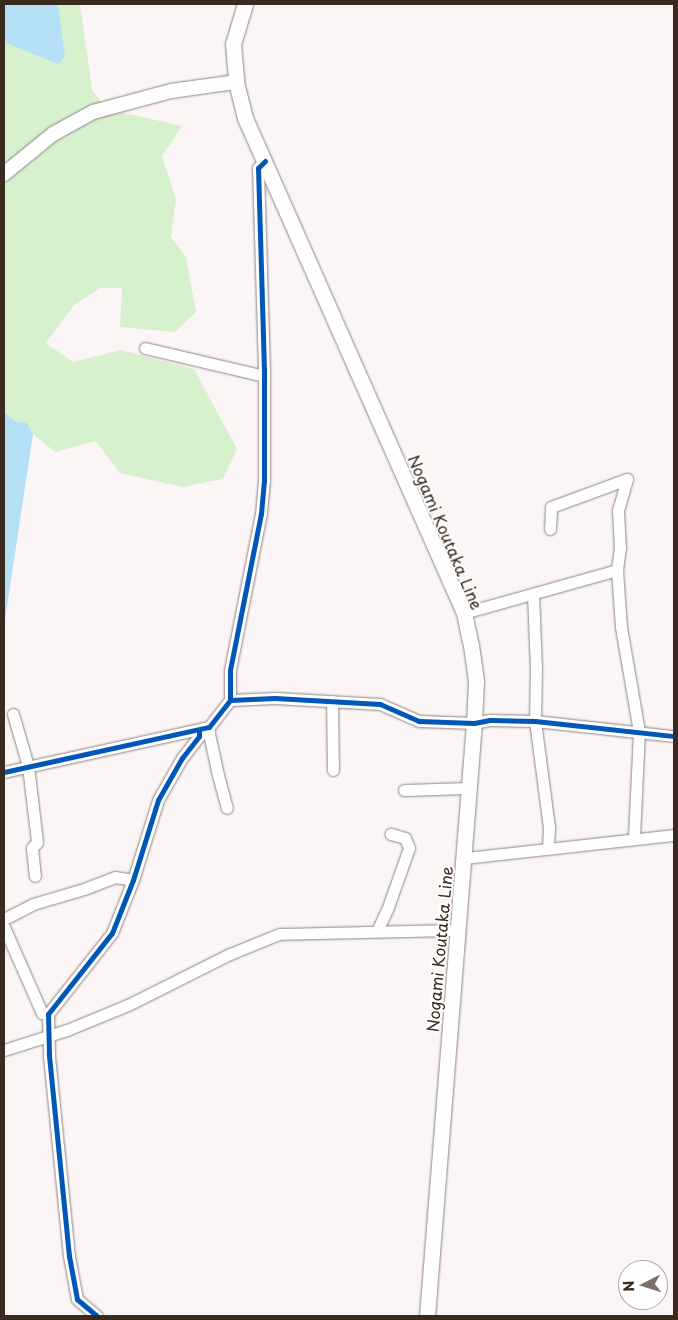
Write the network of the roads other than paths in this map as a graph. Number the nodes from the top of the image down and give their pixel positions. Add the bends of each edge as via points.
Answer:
1 (245, 4) edge
2 (236, 82) junction
3 (265, 162) junction
4 (4, 174) edge
5 (146, 348) dead end
6 (264, 376) junction
7 (550, 529) dead end
8 (617, 570) junction
9 (533, 594) junction
10 (464, 613) junction
11 (230, 700) junction
12 (332, 701) junction
13 (13, 714) dead end
14 (535, 721) junction
15 (474, 723) junction
16 (204, 729) junction
17 (639, 731) junction
18 (674, 736) edge
19 (28, 766) junction
20 (333, 770) dead end
21 (4, 772) edge
22 (469, 788) junction
23 (404, 790) dead end
24 (227, 808) dead end
25 (391, 834) dead end
26 (674, 835) edge
27 (634, 839) junction
28 (548, 849) junction
29 (465, 858) junction
30 (35, 876) dead end
31 (133, 880) junction
32 (4, 918) edge
33 (4, 927) edge
34 (457, 930) junction
35 (377, 931) junction
36 (48, 1014) junction
37 (48, 1035) junction
38 (4, 1050) edge
39 (97, 1316) edge
40 (427, 1316) edge

1 - 2 main road, Nogami Koutaka Line via 233,44
2 - 3 main road, Nogami Koutaka Line via 246,118
2 - 4 street via 171,91 94,112 54,134
3 - 6 street via 258,168
3 - 10 main road, Nogami Koutaka Line
5 - 6 street
6 - 11 street via 261,514 230,670
7 - 8 street via 551,507 627,479 618,511 620,548
8 - 9 street
8 - 17 street via 621,627
9 - 10 street
9 - 14 street
10 - 15 main road, Nogami Koutaka Line via 476,681
11 - 12 street
11 - 16 street
12 - 15 street via 380,704 419,721
12 - 20 street
13 - 19 street
14 - 15 street
14 - 17 street
14 - 28 street via 549,828
15 - 22 main road, Nogami Koutaka Line
16 - 19 street
16 - 24 street
16 - 31 street via 182,758 158,800
17 - 18 street
17 - 27 street
19 - 21 street
19 - 30 street via 37,842 32,848
22 - 23 street
22 - 29 main road, Nogami Koutaka Line
25 - 35 street via 405,838 408,848
26 - 27 street
27 - 28 street
28 - 29 street
29 - 34 main road, Nogami Koutaka Line
31 - 32 street via 115,877 33,904
31 - 36 street via 112,933
33 - 36 street via 42,1013
34 - 35 street
34 - 40 main road, Nogami Koutaka Line
35 - 37 street via 280,934 230,954 128,1005
36 - 37 street
37 - 38 street
37 - 39 street via 69,1256 78,1300

